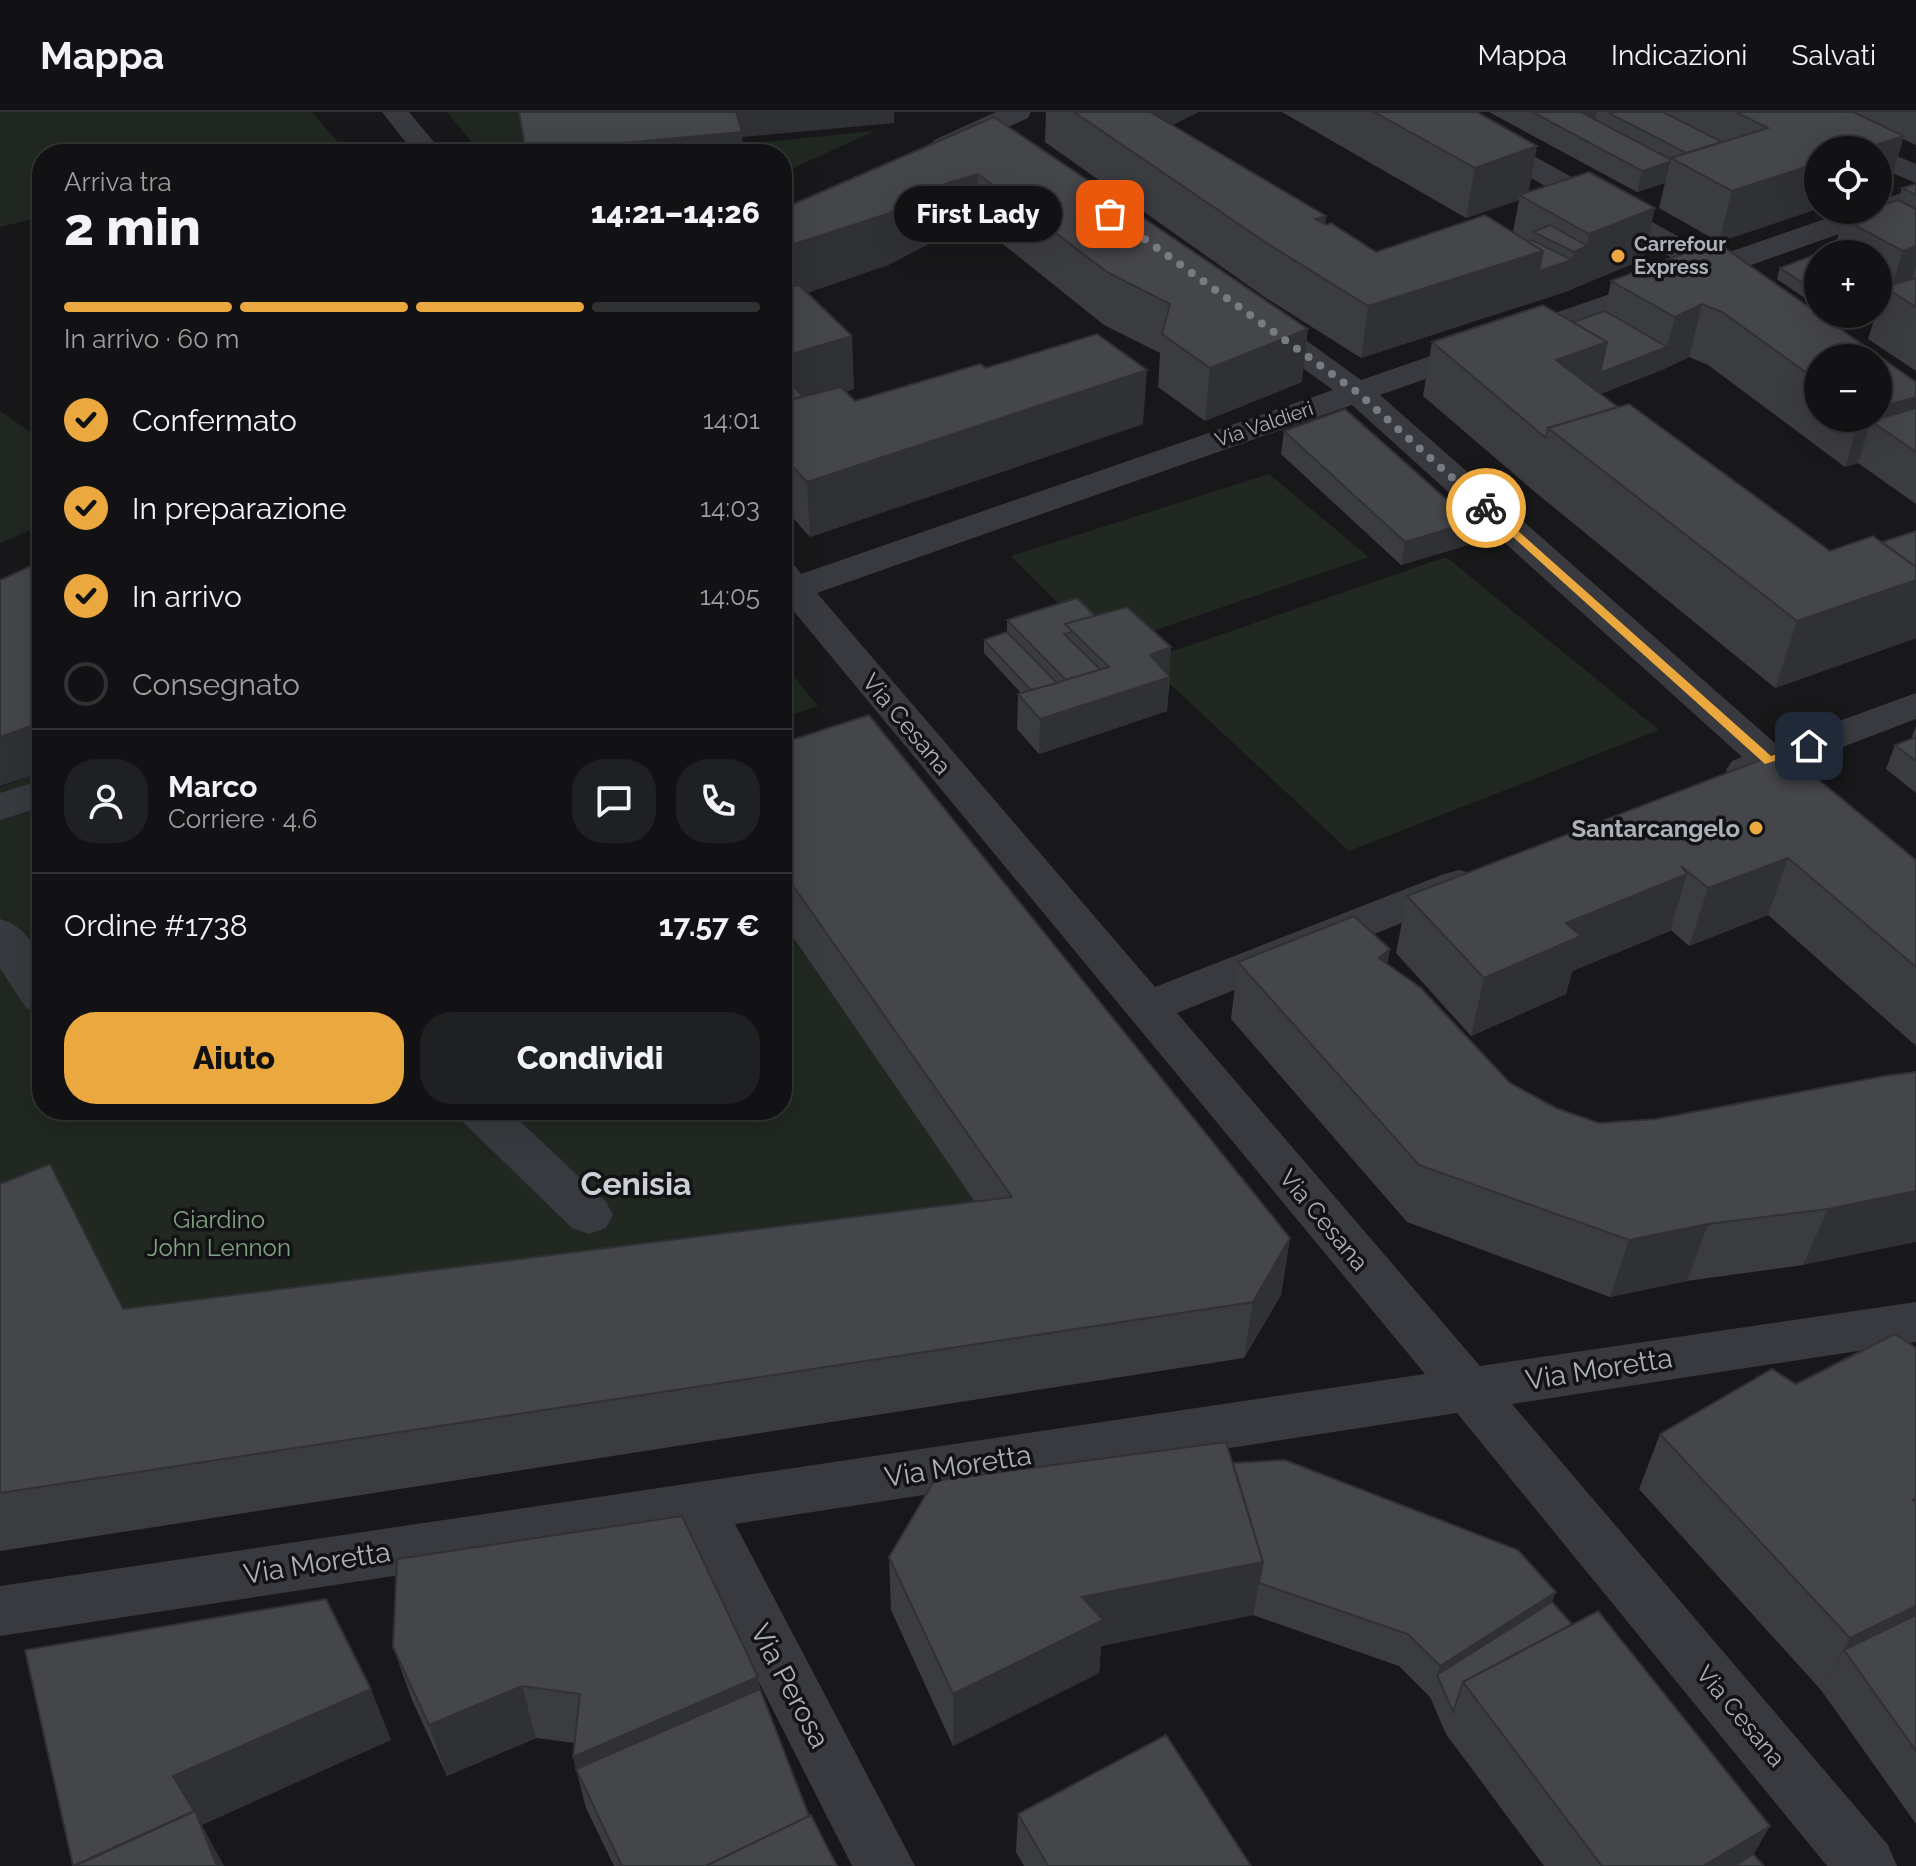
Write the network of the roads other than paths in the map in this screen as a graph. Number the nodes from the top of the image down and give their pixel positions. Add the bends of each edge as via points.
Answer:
1 (395, 112) edge
2 (1435, 112) edge
3 (1003, 119) edge
4 (422, 144) edge
5 (1024, 152) edge
6 (926, 154) edge
7 (1892, 163) edge
8 (1916, 175) edge
9 (1916, 197) edge
10 (1714, 267) junction
11 (1749, 292) edge
12 (1229, 299) edge
13 (1357, 392) junction
14 (792, 580) edge
15 (792, 586) edge
16 (1916, 705) edge
17 (1769, 761) junction
18 (1710, 784) edge
19 (32, 796) edge
20 (0, 807) edge
21 (1836, 819) edge
22 (1488, 872) edge
23 (0, 934) edge
24 (32, 982) edge
25 (1145, 1008) junction
26 (489, 1120) edge
27 (589, 1215) dead end
28 (1916, 1322) edge
29 (1470, 1389) junction
30 (697, 1505) junction
31 (0, 1611) edge
32 (884, 1866) edge
33 (1866, 1866) edge

1 - 4 street
2 - 10 street
3 - 5 street
3 - 6 street
7 - 8 street
9 - 10 street, Via Valdieri
10 - 11 street
10 - 13 street, Via Valdieri
12 - 13 street
13 - 14 street, Via Valdieri
13 - 17 street
15 - 25 street, Via Cesana
16 - 17 street
17 - 18 street
17 - 21 street
19 - 20 street
22 - 25 street
23 - 24 street
25 - 29 street, Via Cesana
26 - 27 street
28 - 29 street, Via Moretta
29 - 30 street, Via Moretta
29 - 33 street, Via Cesana
30 - 31 street, Via Moretta
30 - 32 street, Via Perosa

